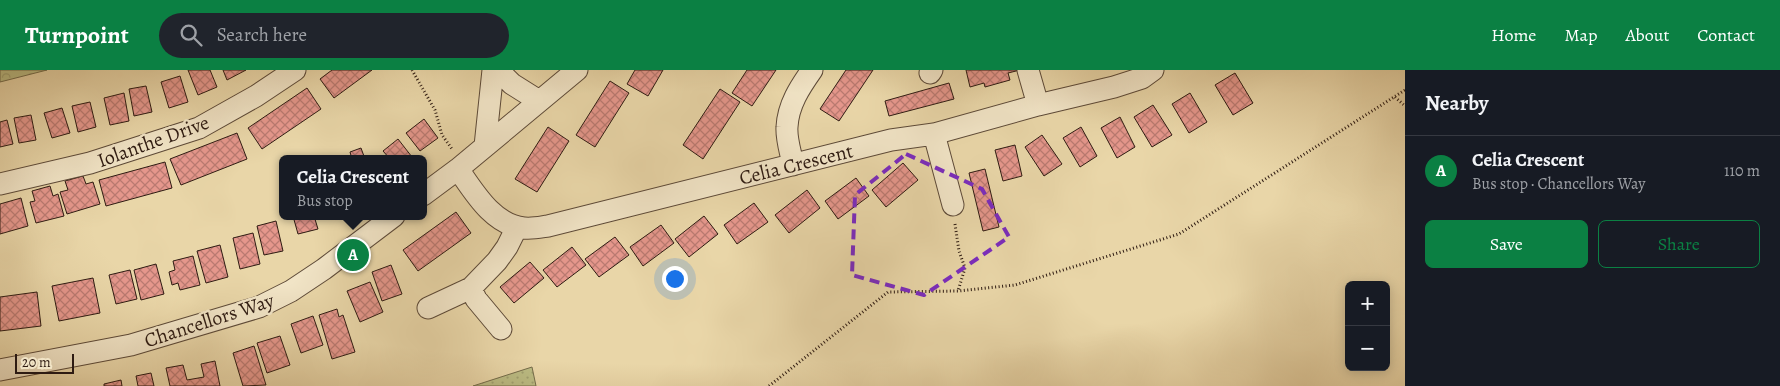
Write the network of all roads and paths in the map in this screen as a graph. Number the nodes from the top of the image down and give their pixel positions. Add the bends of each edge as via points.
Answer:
1 (295, 70) edge
2 (412, 70) edge
3 (492, 70) edge
4 (498, 70) edge
5 (577, 70) edge
6 (812, 70) edge
7 (1028, 70) edge
8 (1153, 70) edge
9 (1405, 90) edge
10 (1395, 96) junction
11 (539, 101) junction
12 (1038, 104) junction
13 (1405, 106) edge
14 (934, 134) junction
15 (442, 135) dead end
16 (484, 146) junction
17 (793, 165) junction
18 (458, 169) junction
19 (0, 184) edge
20 (427, 192) edge
21 (953, 206) joint
22 (389, 220) edge
23 (518, 226) junction
24 (471, 288) junction
25 (958, 291) junction
26 (428, 308) dead end
27 (501, 329) dead end
28 (0, 370) edge
29 (770, 386) edge

1 - 19 street, Iolanthe Drive via 198,128 90,163
2 - 15 path via 435,110
3 - 16 street
4 - 11 street via 512,84
5 - 11 street
6 - 17 street via 791,106 787,128
7 - 12 street
8 - 12 street, Celia Crescent via 1142,78 1114,87
9 - 10 path
10 - 13 path
10 - 25 path via 1179,234 1015,285
11 - 16 street
12 - 14 street, Celia Crescent
14 - 17 street, Celia Crescent via 891,140
14 - 21 street
16 - 18 street
17 - 23 street, Celia Crescent via 548,226 525,229
18 - 20 street
18 - 23 street, Celia Crescent via 493,213
21 - 25 path via 965,268
22 - 28 street, Chancellors Way via 324,270 260,307 132,345
23 - 24 street via 497,262
24 - 26 street
24 - 27 street
25 - 29 path via 888,292

